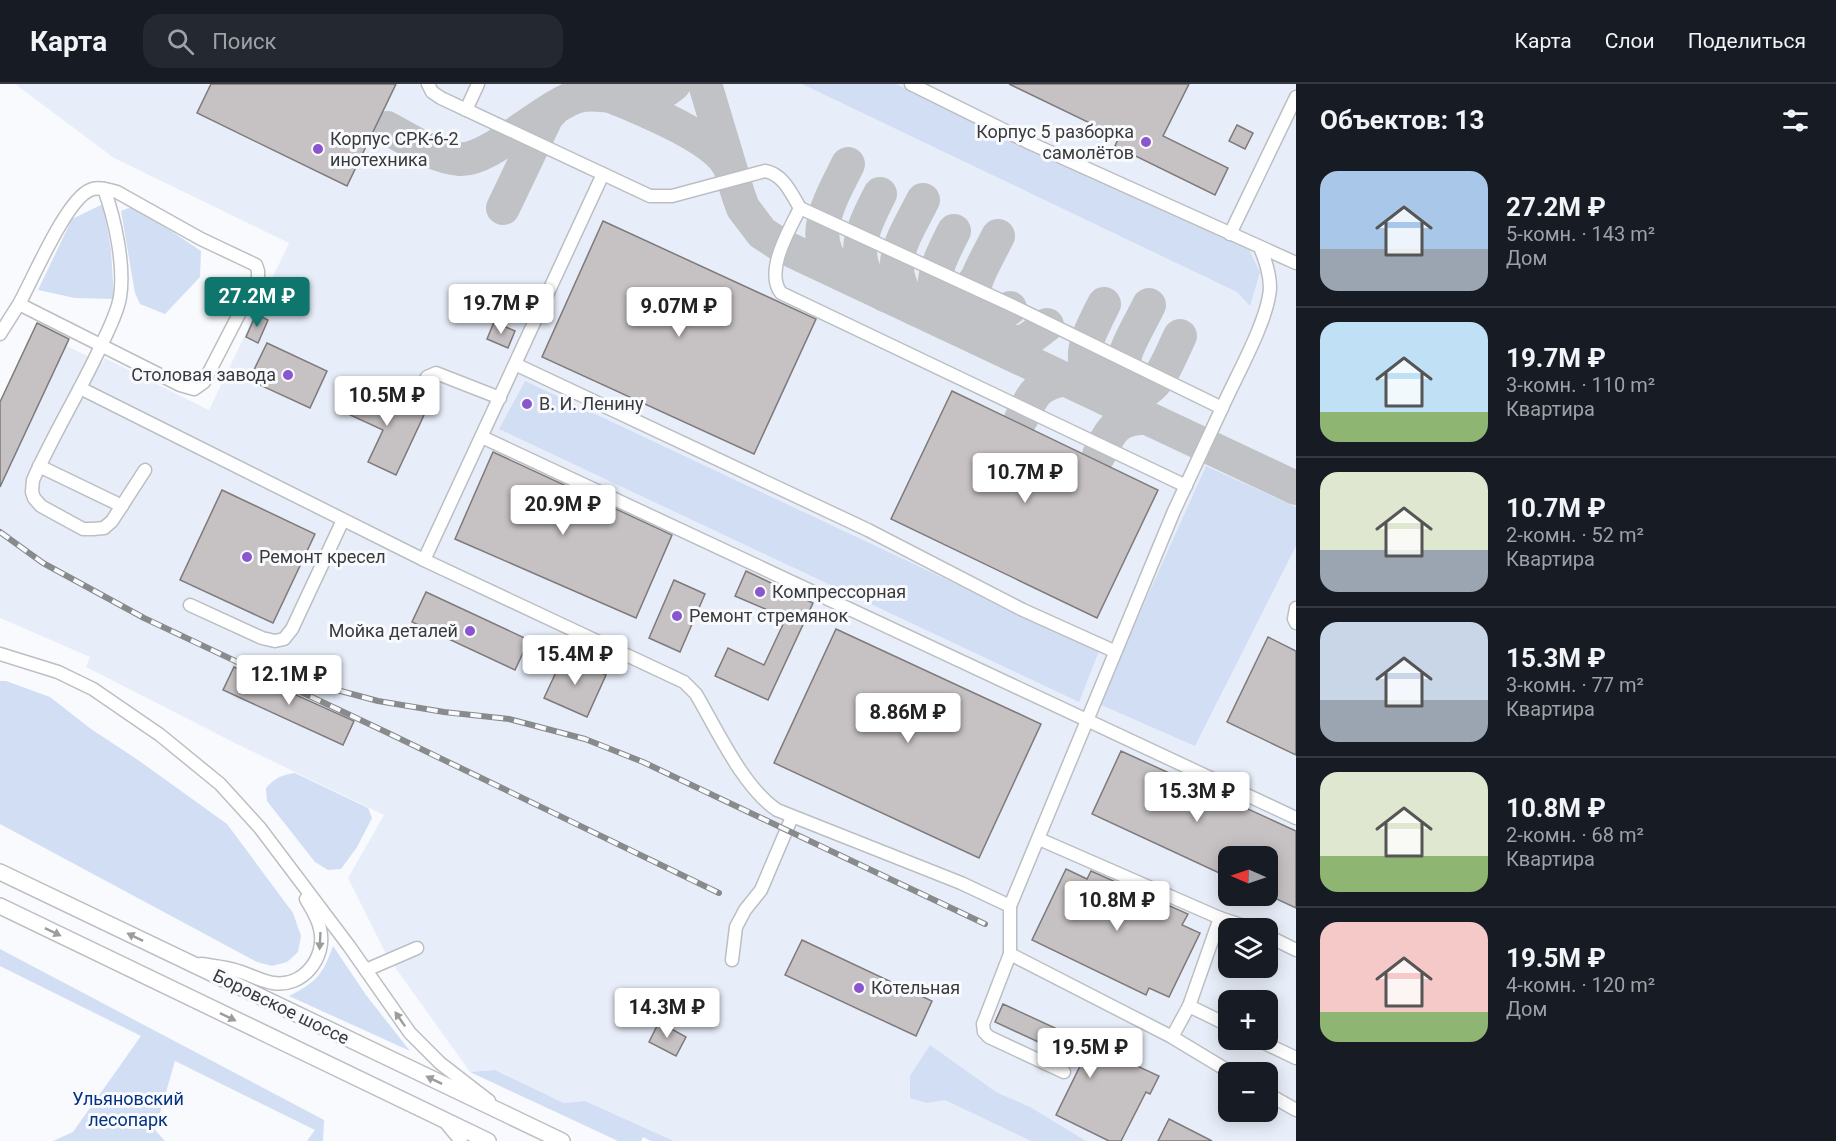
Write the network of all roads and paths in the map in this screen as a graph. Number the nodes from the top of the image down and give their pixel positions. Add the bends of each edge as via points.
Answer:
1 (428, 84) edge
2 (478, 84) edge
3 (911, 84) edge
4 (1296, 97) edge
5 (466, 110) junction
6 (603, 174) junction
7 (104, 189) junction
8 (800, 208) junction
9 (1230, 234) junction
10 (1260, 247) junction
11 (1296, 263) edge
12 (20, 304) junction
13 (0, 334) edge
14 (101, 345) junction
15 (517, 364) junction
16 (80, 388) junction
17 (500, 398) junction
18 (414, 403) dead end
19 (1222, 408) junction
20 (482, 437) junction
21 (39, 466) junction
22 (145, 470) dead end
23 (1186, 486) junction
24 (122, 506) junction
25 (343, 520) junction
26 (424, 560) junction
27 (190, 605) dead end
28 (1296, 608) edge
29 (1296, 623) edge
30 (1114, 651) junction
31 (0, 654) edge
32 (1087, 722) junction
33 (792, 817) junction
34 (1296, 818) edge
35 (1039, 839) junction
36 (290, 869) junction
37 (0, 872) edge
38 (0, 906) edge
39 (1010, 906) junction
40 (1220, 918) edge
41 (1218, 924) edge
42 (1278, 941) edge
43 (417, 948) dead end
44 (1296, 950) edge
45 (1010, 954) junction
46 (732, 960) dead end
47 (188, 962) junction
48 (366, 970) junction
49 (1189, 1006) junction
50 (1218, 1020) edge
51 (1172, 1037) junction
52 (1278, 1049) edge
53 (1296, 1058) edge
54 (1218, 1065) edge
55 (1064, 1072) dead end
56 (1278, 1100) edge
57 (1296, 1110) edge
58 (506, 1114) junction
59 (443, 1120) junction
60 (461, 1141) edge
61 (488, 1141) edge
62 (562, 1141) edge

1 - 5 street via 432,92
2 - 5 street
3 - 9 street
4 - 9 street
5 - 6 street
6 - 8 street via 659,198 773,172
6 - 15 street
7 - 12 street via 92,189 81,196 64,218
7 - 14 street via 114,221 121,281 116,314
7 - 14 street via 117,192 256,265 258,271 199,387 180,385
8 - 19 street
8 - 23 street via 775,270 781,293
9 - 10 street
10 - 11 street
10 - 19 street via 1269,278 1267,306
12 - 13 street
12 - 14 street
14 - 16 street
15 - 17 street
15 - 30 street
16 - 21 street
16 - 25 street
17 - 18 street via 436,373 428,376
17 - 20 street
19 - 23 street
20 - 26 street
20 - 32 street
21 - 24 street
21 - 24 street via 32,486 34,498 41,506 83,529 104,528
22 - 24 street
23 - 30 street
25 - 26 street
25 - 27 street via 284,639 262,638
26 - 33 street via 684,682 696,694 754,789 767,803
28 - 29 street
30 - 32 street
31 - 36 street via 84,684 160,735 234,798
32 - 34 street
32 - 35 street
33 - 39 street
33 - 46 street via 761,890 736,927
35 - 39 street
35 - 40 street
36 -> 47 street via 320,928 319,953 307,972 288,983 274,983 238,971
36 - 48 street
47 -> 37 main road, Боровское шоссе
38 -> 59 main road, Боровское шоссе
39 - 45 street
41 - 49 street
42 - 44 street
43 - 48 street
45 - 51 street
45 - 55 street via 983,1024 984,1032
58 -> 47 main road, Боровское шоссе
58 -> 48 street via 426,1050
49 - 50 street
49 - 51 street
51 - 54 street
52 - 53 street
56 - 57 street
58 - 62 main road, Боровское шоссе
59 - 60 street
59 - 61 main road, Боровское шоссе

